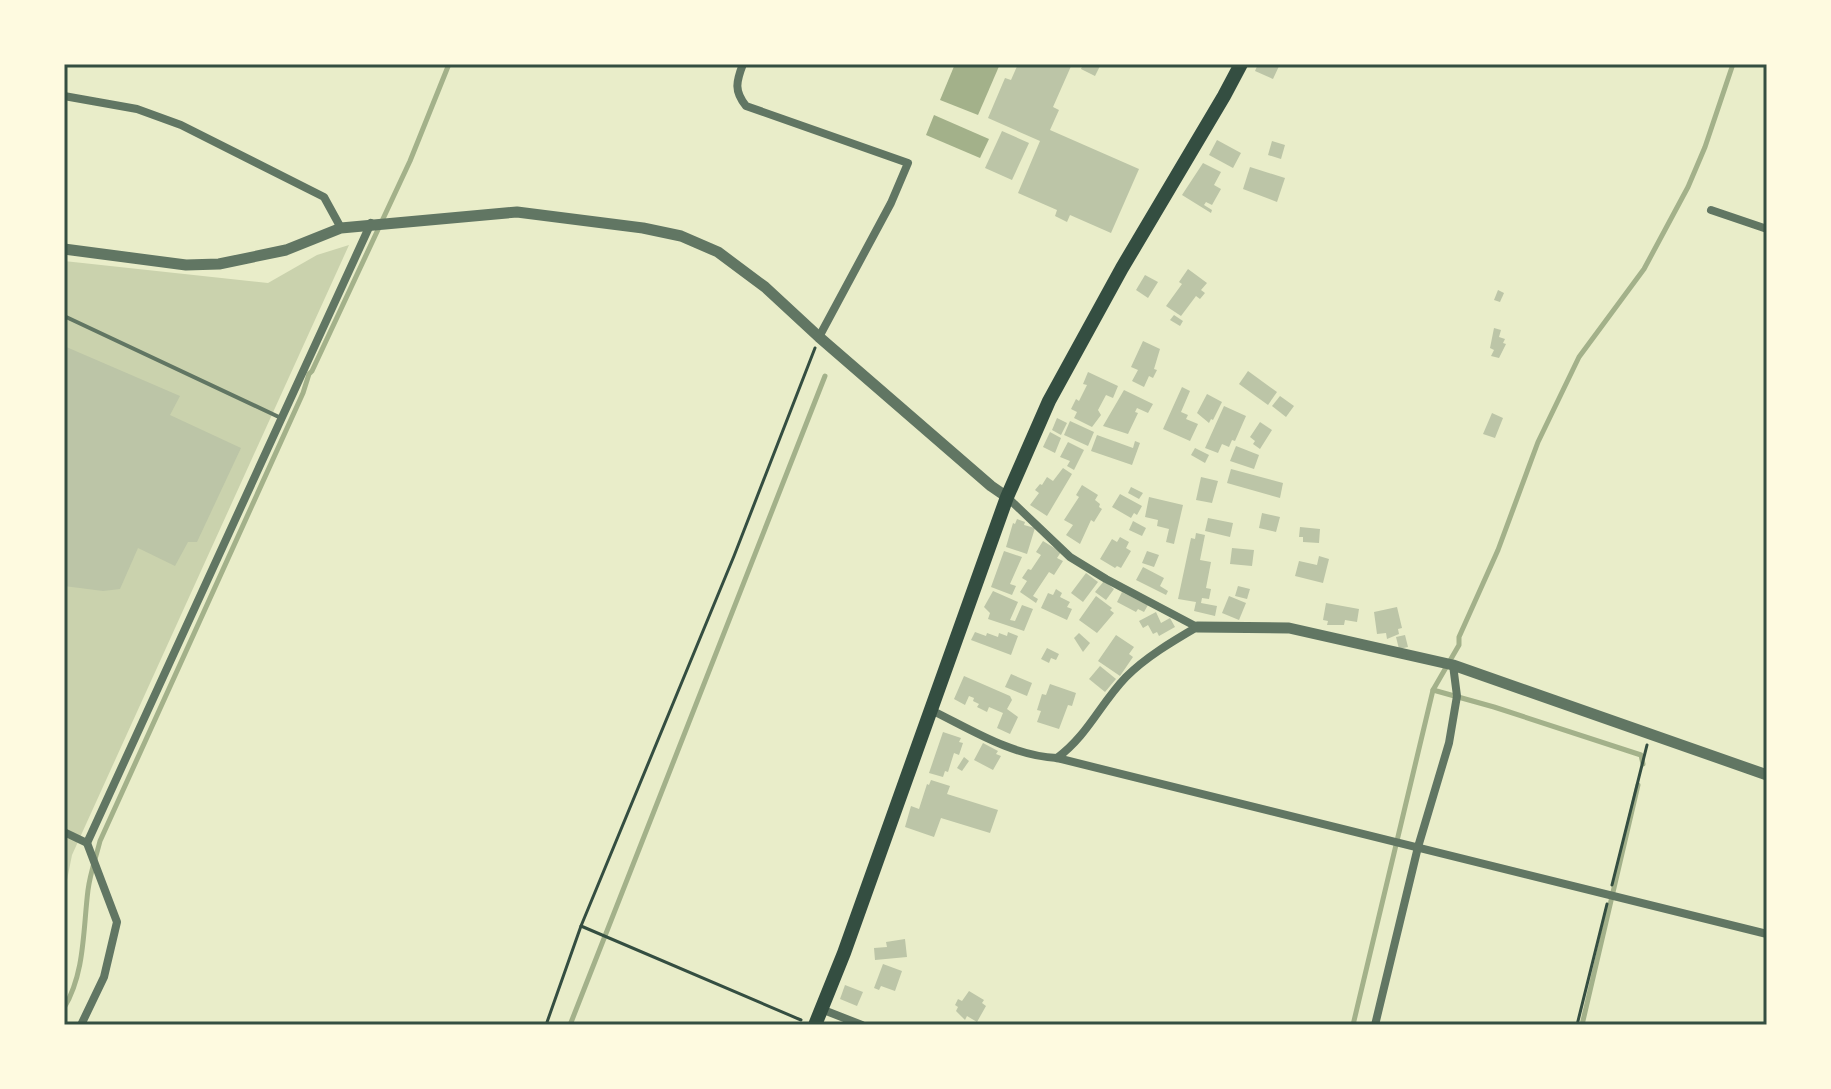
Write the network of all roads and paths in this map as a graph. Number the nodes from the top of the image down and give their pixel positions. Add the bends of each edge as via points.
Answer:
1 (743, 64) edge
2 (1241, 64) edge
3 (64, 96) edge
4 (1711, 210) dead end
5 (371, 223) junction
6 (341, 228) junction
7 (1767, 229) edge
8 (64, 249) edge
9 (64, 316) edge
10 (819, 337) junction
11 (283, 419) junction
12 (1007, 497) junction
13 (1197, 627) junction
14 (1453, 665) junction
15 (931, 710) junction
16 (1650, 734) junction
17 (1057, 758) junction
18 (1767, 775) edge
19 (64, 832) edge
20 (87, 843) junction
21 (1418, 847) junction
22 (1611, 887) dead end
23 (1608, 902) dead end
24 (581, 926) junction
25 (1767, 934) edge
26 (821, 1009) junction
27 (81, 1025) edge
28 (546, 1025) edge
29 (814, 1025) edge
30 (862, 1025) edge
31 (1375, 1025) edge
32 (1577, 1025) edge

1 - 10 street via 736,83 746,106 908,163
2 - 12 main road via 1049,401
3 - 6 street via 137,109 181,125 324,197
4 - 7 street
5 - 6 street
5 - 10 street via 517,212 681,236 718,252
5 - 11 street
6 - 8 street via 286,250 219,264 186,265
9 - 11 lane
10 - 12 street
10 - 24 path
11 - 20 street
12 - 13 street via 1070,557
12 - 15 main road
13 - 14 street via 1289,628
13 - 17 street via 1125,678 1075,745
14 - 16 street
14 - 21 street via 1457,696 1452,727
15 - 17 street via 1006,747
15 - 26 main road
16 - 18 street
16 - 22 path
17 - 21 street
19 - 20 street
20 - 27 street via 117,922 104,977
21 - 25 street
21 - 31 street
23 - 32 path
24 - 28 path
24 - 29 path
26 - 29 main road
26 - 30 street

